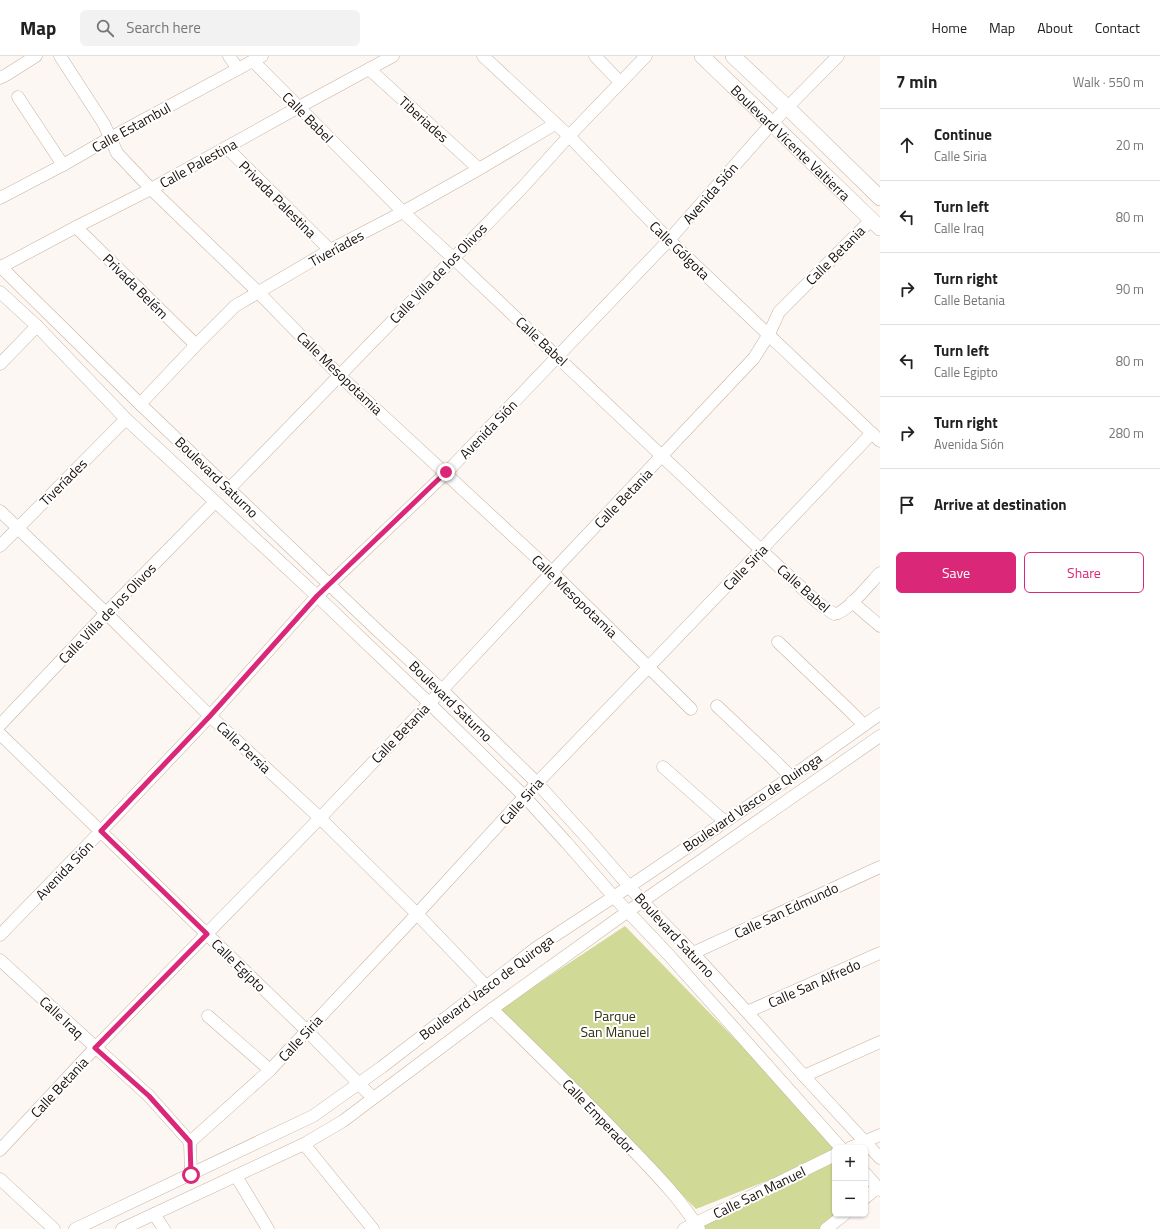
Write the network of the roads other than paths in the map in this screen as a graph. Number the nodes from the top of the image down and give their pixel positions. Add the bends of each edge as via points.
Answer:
1 (36, 56) edge
2 (60, 56) edge
3 (229, 56) edge
4 (393, 56) edge
5 (483, 56) edge
6 (595, 56) edge
7 (646, 56) edge
8 (702, 56) edge
9 (733, 56) edge
10 (838, 56) edge
11 (257, 58) edge
12 (238, 69) junction
13 (369, 69) junction
14 (0, 78) edge
15 (620, 82) junction
16 (18, 97) dead end
17 (299, 107) junction
18 (788, 108) junction
19 (772, 123) junction
20 (555, 124) junction
21 (569, 136) junction
22 (110, 138) junction
23 (226, 147) junction
24 (63, 165) junction
25 (479, 169) junction
26 (151, 189) junction
27 (0, 198) edge
28 (880, 198) edge
29 (403, 212) junction
30 (876, 224) edge
31 (76, 226) junction
32 (669, 240) junction
33 (330, 250) junction
34 (453, 258) junction
35 (0, 267) edge
36 (0, 292) edge
37 (258, 292) junction
38 (37, 326) junction
39 (768, 334) junction
40 (196, 345) junction
41 (557, 356) junction
42 (0, 364) edge
43 (340, 376) junction
44 (140, 404) junction
45 (126, 418) junction
46 (876, 437) edge
47 (662, 457) junction
48 (446, 472) junction
49 (229, 489) junction
50 (215, 502) junction
51 (0, 511) edge
52 (18, 528) junction
53 (0, 546) edge
54 (761, 550) junction
55 (552, 572) junction
56 (880, 573) edge
57 (329, 585) junction
58 (317, 596) junction
59 (852, 602) junction
60 (106, 613) junction
61 (880, 626) edge
62 (778, 642) dead end
63 (648, 667) junction
64 (442, 690) junction
65 (429, 703) junction
66 (717, 706) dead end
67 (691, 709) dead end
68 (880, 714) edge
69 (210, 716) junction
70 (0, 725) edge
71 (864, 726) junction
72 (0, 734) edge
73 (880, 736) edge
74 (663, 767) dead end
75 (790, 777) junction
76 (537, 783) junction
77 (525, 797) junction
78 (320, 818) junction
79 (724, 821) junction
80 (101, 831) junction
81 (880, 867) edge
82 (630, 886) junction
83 (613, 896) junction
84 (642, 901) junction
85 (627, 912) junction
86 (417, 914) junction
87 (207, 934) junction
88 (0, 935) edge
89 (693, 953) junction
90 (880, 953) edge
91 (0, 960) edge
92 (486, 986) junction
93 (492, 1009) junction
94 (747, 1012) junction
95 (208, 1016) dead end
96 (307, 1031) junction
97 (880, 1042) edge
98 (95, 1048) junction
99 (270, 1070) junction
100 (804, 1076) junction
101 (359, 1084) junction
102 (372, 1098) junction
103 (880, 1135) edge
104 (865, 1141) junction
105 (190, 1142) junction
106 (304, 1144) junction
107 (838, 1145) edge
108 (856, 1145) edge
109 (0, 1150) edge
110 (832, 1157) edge
111 (880, 1158) edge
112 (191, 1175) junction
113 (236, 1176) junction
114 (868, 1177) edge
115 (0, 1179) edge
116 (879, 1188) edge
117 (868, 1196) edge
118 (154, 1214) junction
119 (841, 1217) edge
120 (697, 1226) edge
121 (54, 1229) edge
122 (75, 1229) edge
123 (122, 1229) edge
124 (164, 1229) edge
125 (268, 1229) edge
126 (373, 1229) edge
127 (684, 1229) edge
128 (826, 1229) edge

1 - 14 street
2 - 22 street, Calle Mesopotamia via 104,124
3 - 12 street
4 - 13 street, Calle Palestina
5 - 20 street, Calle Gólgota
6 - 15 street
7 - 15 street, Calle Villa de los Olivos
8 - 19 main road, Boulevard Vicente Valtierra
9 - 18 main road, Boulevard Vicente Valtierra
10 - 18 street, Avenida Sión
11 - 12 street, Calle Estambul
11 - 17 street, Calle Babel
12 - 22 street, Calle Estambul
13 - 17 street, Calle Palestina
13 - 25 street, Tiberiades
15 - 21 street, Calle Villa de los Olivos
16 - 24 street
17 - 23 street, Calle Palestina
17 - 29 street, Calle Babel
18 - 19 street, Avenida Sión
18 - 28 main road, Boulevard Vicente Valtierra
19 - 30 main road, Boulevard Vicente Valtierra
19 - 32 street, Avenida Sión
20 - 21 street, Calle Gólgota
20 - 25 street, Tiveríades
21 - 32 street, Calle Gólgota
21 - 34 street, Calle Villa de los Olivos
22 - 24 street, Calle Estambul
22 - 26 street, Calle Mesopotamia via 117,153
23 - 26 street, Calle Palestina
23 - 33 street, Privada Palestina
24 - 27 street, Calle Estambul
25 - 29 street, Tiveríades
26 - 31 street, Calle Palestina
26 - 37 street, Calle Mesopotamia
29 - 33 street, Tiveríades
29 - 34 street, Calle Babel
30 - 39 street, Calle Betania via 779,312
31 - 35 street, Calle Palestina
31 - 40 street, Privada Belém
32 - 39 street, Calle Gólgota
32 - 41 street, Avenida Sión
33 - 37 street, Tiveríades
34 - 41 street, Calle Babel
34 - 43 street, Calle Villa de los Olivos
35 - 44 street, Boulevard Saturno
36 - 38 street, Boulevard Saturno
37 - 40 street, Tiveríades via 235,306
37 - 43 street, Calle Mesopotamia
38 - 42 street
38 - 45 street, Boulevard Saturno
39 - 46 street, Calle Gólgota
39 - 47 street, Calle Betania via 754,358
40 - 44 street, Tiveríades
41 - 47 street, Calle Babel
41 - 48 street, Avenida Sión
43 - 48 street, Calle Mesopotamia
43 - 49 street, Calle Villa de los Olivos
44 - 49 street, Boulevard Saturno
45 - 50 street, Boulevard Saturno
45 - 52 street, Tiveríades
46 - 54 street, Calle Siria
47 - 54 street, Calle Babel
47 - 55 street, Calle Betania
48 - 55 street, Calle Mesopotamia
48 - 57 street, Avenida Sión
49 - 57 street, Boulevard Saturno
50 - 58 street, Boulevard Saturno
50 - 60 street, Calle Villa de los Olivos
51 - 52 street, Calle Persia
52 - 53 street, Tiveríades
52 - 60 street, Calle Persia
54 - 59 street, Calle Babel via 830,612 837,614
54 - 63 street, Calle Siria
55 - 63 street, Calle Mesopotamia
55 - 64 street, Calle Betania
56 - 59 street
57 - 58 street, Avenida Sión
57 - 64 street, Boulevard Saturno
58 - 65 street, Boulevard Saturno
58 - 69 street, Avenida Sión
59 - 61 street, Calle Babel
60 - 69 street, Calle Persia
60 - 70 street, Calle Villa de los Olivos
62 - 71 street
63 - 67 street, Calle Mesopotamia
63 - 76 street, Calle Siria
64 - 65 street, Calle Betania
64 - 76 street, Boulevard Saturno
65 - 77 street, Boulevard Saturno
65 - 78 street, Calle Betania
66 - 75 street
68 - 71 street, Boulevard Vasco de Quiroga
69 - 78 street, Calle Persia
69 - 80 street, Avenida Sión
71 - 75 street, Boulevard Vasco de Quiroga
72 - 80 street, Calle Egipto
73 - 84 street, Boulevard Vasco de Quiroga
74 - 79 street
75 - 79 street, Boulevard Vasco de Quiroga
76 - 77 street, Calle Siria
76 - 82 street, Boulevard Saturno
77 - 83 street, Boulevard Saturno
77 - 86 street, Calle Siria
78 - 86 street, Calle Persia
78 - 87 street, Calle Betania
79 - 82 street, Boulevard Vasco de Quiroga
80 - 87 street, Calle Egipto
80 - 88 street, Avenida Sión
81 - 89 street, Calle San Edmundo
82 - 83 street, Boulevard Vasco de Quiroga
82 - 84 street, Boulevard Saturno
83 - 85 street, Boulevard Saturno
83 - 92 street, Boulevard Vasco de Quiroga via 536,948
84 - 85 street, Boulevard Vasco de Quiroga
84 - 89 street, Boulevard Saturno
85 - 93 street, Boulevard Vasco de Quiroga
85 - 107 street, Boulevard Saturno via 668,954
86 - 92 street, Calle Persia
86 - 96 street, Calle Siria
87 - 96 street, Calle Egipto
87 - 98 street, Calle Betania
89 - 94 street, Boulevard Saturno
90 - 94 street, Calle San Alfredo
91 - 98 street, Calle Iraq
92 - 101 street, Boulevard Vasco de Quiroga
93 - 102 street, Boulevard Vasco de Quiroga
93 - 120 street, Calle Emperador via 664,1182
94 - 100 street, Boulevard Saturno
95 - 99 street
96 - 99 street, Calle Siria
96 - 101 street, Calle Egipto
97 - 100 street
98 - 105 street, Calle Iraq via 149,1096
98 - 109 street, Calle Betania
99 - 105 street, Calle Siria
100 - 104 street, Boulevard Saturno
101 - 102 street, Calle Egipto
101 - 112 street, Boulevard Vasco de Quiroga via 314,1116
102 - 106 street, Boulevard Vasco de Quiroga via 343,1121
103 - 104 street
104 - 108 street
104 - 111 street, Boulevard Saturno
105 - 112 street
106 - 113 street, Boulevard Vasco de Quiroga
106 - 126 street
110 - 120 street, Calle San Manuel
112 - 122 street, Boulevard Vasco de Quiroga
113 - 118 street, Boulevard Vasco de Quiroga
113 - 125 street
114 - 116 street
115 - 121 street
116 - 117 street
118 - 123 street, Boulevard Vasco de Quiroga
118 - 124 street
119 - 128 street
120 - 127 street, Calle San Manuel

